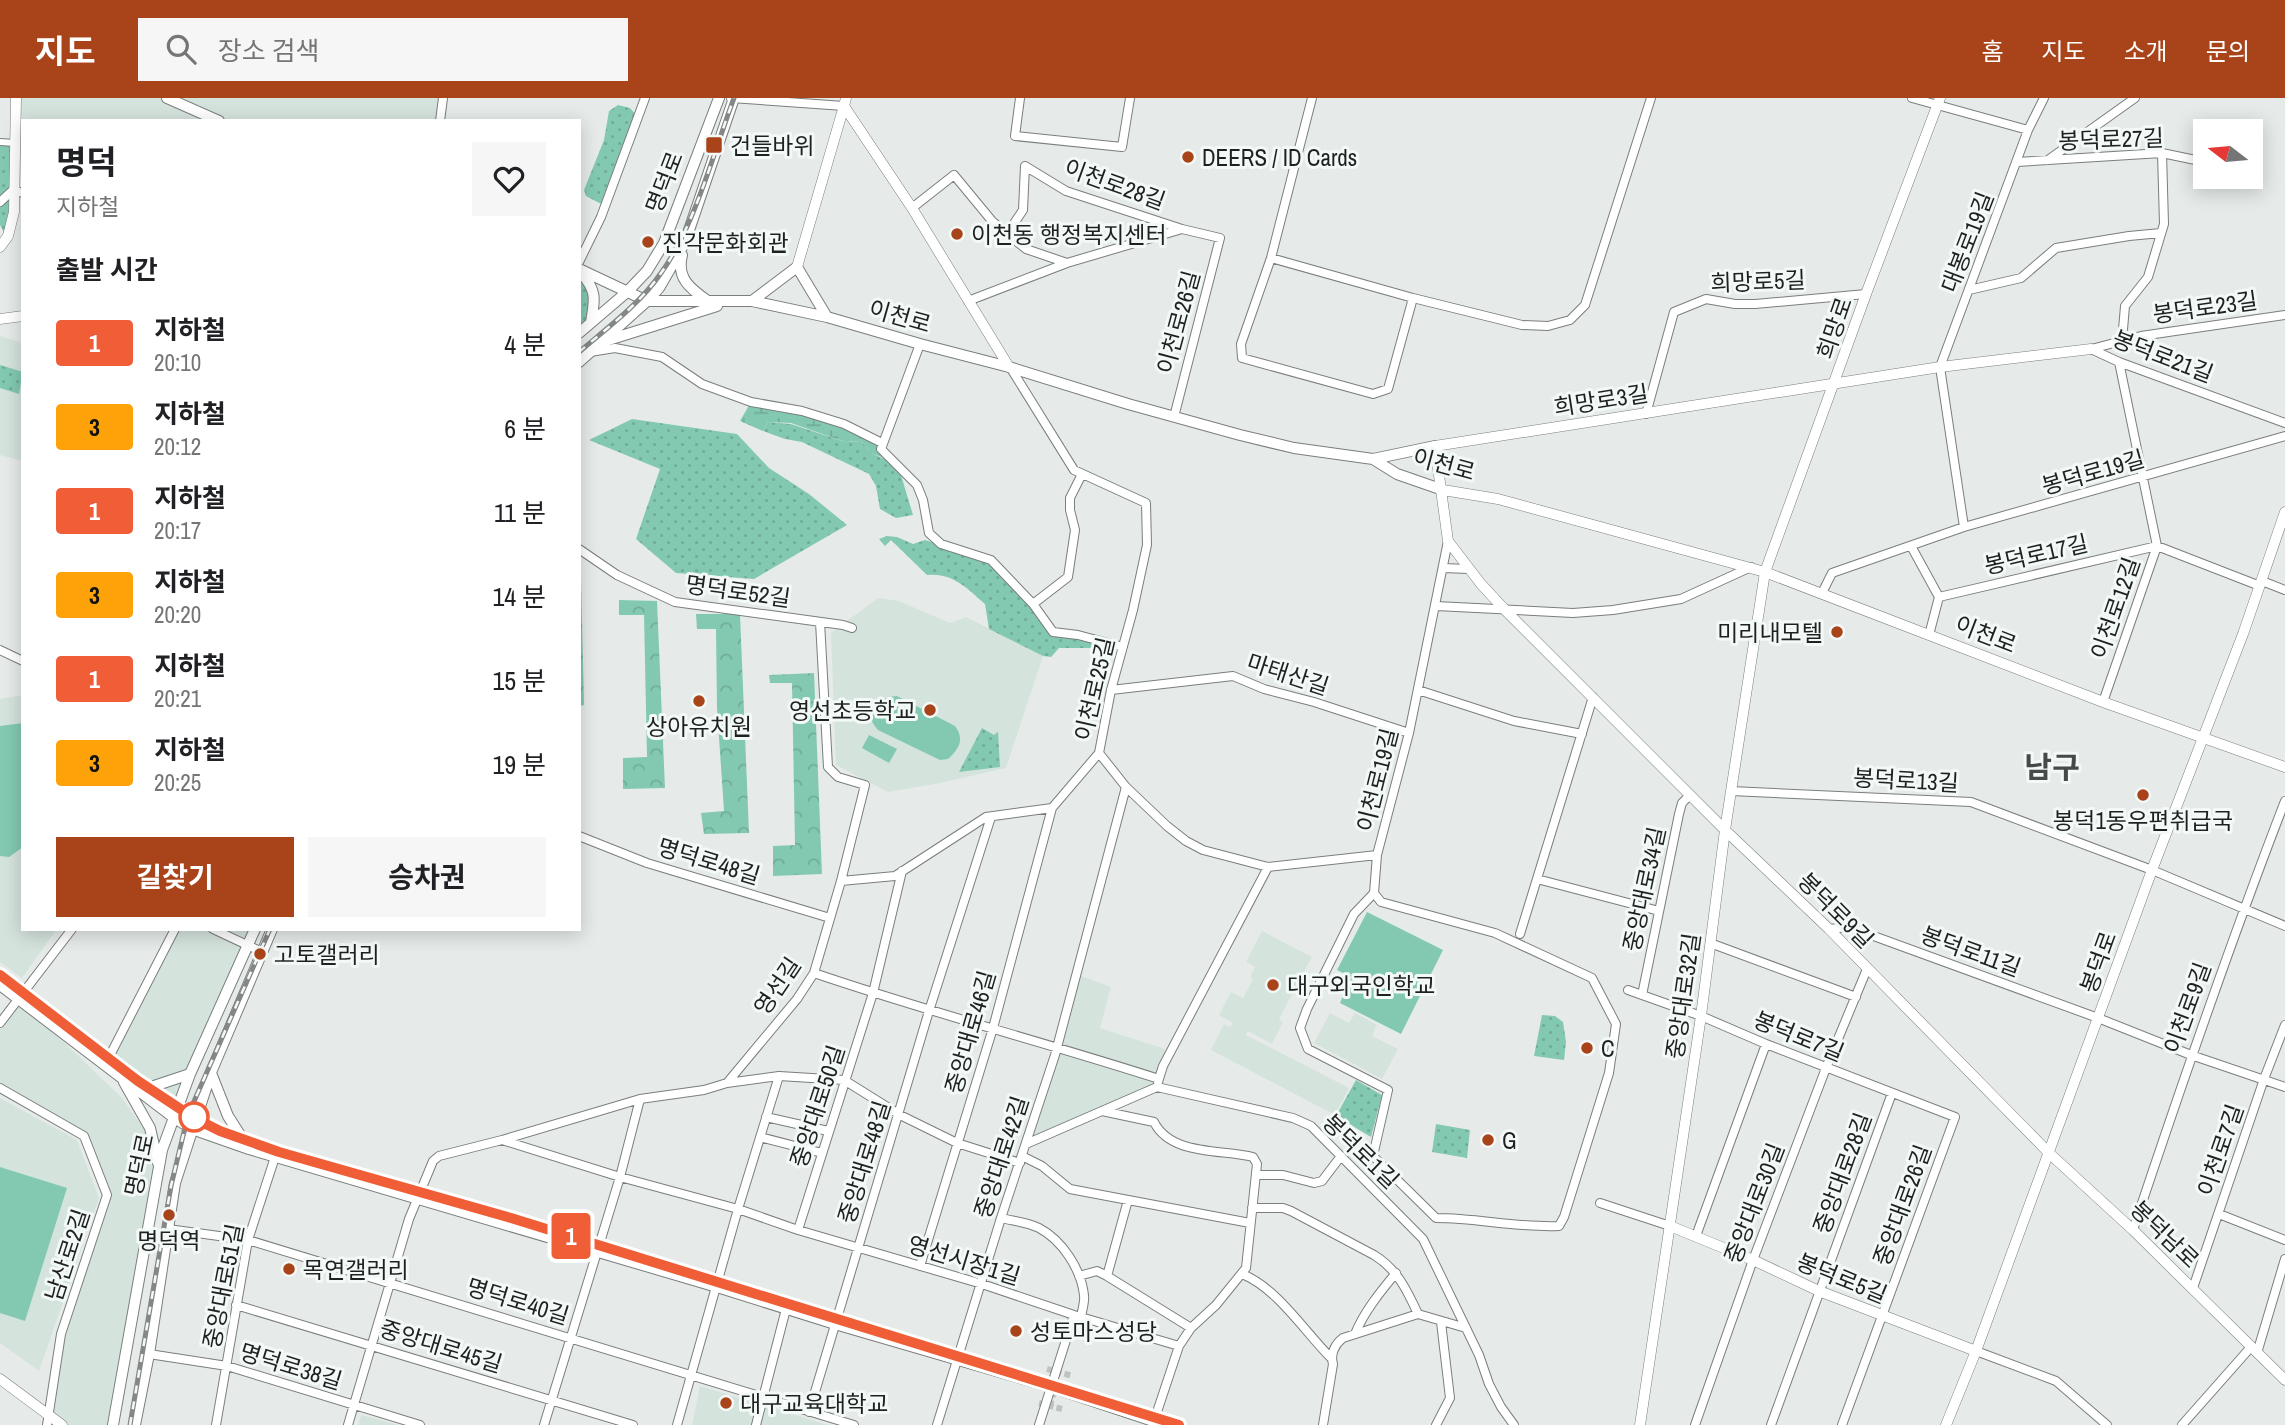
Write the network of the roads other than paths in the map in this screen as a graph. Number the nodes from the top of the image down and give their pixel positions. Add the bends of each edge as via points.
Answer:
1 (16, 98) edge
2 (167, 98) edge
3 (443, 98) edge
4 (645, 98) edge
5 (719, 98) edge
6 (733, 98) edge
7 (1020, 98) edge
8 (1130, 98) edge
9 (1311, 98) edge
10 (1651, 98) edge
11 (1912, 98) edge
12 (2044, 98) edge
13 (2135, 98) edge
14 (1939, 101) edge
15 (845, 102) edge
16 (214, 119) edge
17 (440, 119) edge
18 (2028, 130) junction
19 (17, 135) edge
20 (0, 142) edge
21 (2162, 153) junction
22 (2048, 160) junction
23 (2193, 160) edge
24 (2017, 162) junction
25 (18, 192) edge
26 (0, 202) edge
27 (912, 208) junction
28 (1182, 229) junction
29 (2161, 233) junction
30 (1007, 234) junction
31 (1220, 237) joint
32 (685, 242) junction
33 (0, 247) edge
34 (581, 258) edge
35 (1271, 258) junction
36 (1067, 263) junction
37 (797, 268) junction
38 (581, 271) edge
39 (581, 272) edge
40 (1969, 290) junction
41 (627, 292) junction
42 (1866, 294) junction
43 (1413, 298) junction
44 (647, 301) junction
45 (732, 301) junction
46 (752, 301) junction
47 (968, 301) junction
48 (709, 302) junction
49 (2285, 315) edge
50 (21, 316) edge
51 (827, 317) junction
52 (0, 319) edge
53 (591, 322) junction
54 (581, 331) edge
55 (2122, 341) junction
56 (599, 342) junction
57 (920, 344) junction
58 (2091, 349) junction
59 (590, 352) junction
60 (581, 360) edge
61 (2119, 362) junction
62 (1009, 367) junction
63 (1940, 367) junction
64 (1835, 383) junction
65 (1646, 414) junction
66 (1174, 417) junction
67 (2285, 423) edge
68 (2285, 436) edge
69 (883, 443) junction
70 (1435, 446) junction
71 (1374, 459) junction
72 (1082, 474) junction
73 (2144, 477) junction
74 (1443, 490) junction
75 (2285, 512) edge
76 (1964, 527) junction
77 (1448, 541) junction
78 (1911, 546) junction
79 (2157, 546) junction
80 (581, 550) edge
81 (1751, 567) junction
82 (1443, 568) junction
83 (1469, 569) junction
84 (1765, 572) junction
85 (2261, 584) junction
86 (2285, 590) edge
87 (1822, 593) junction
88 (1939, 597) junction
89 (1033, 604) junction
90 (1436, 606) junction
91 (1505, 610) junction
92 (820, 622) junction
93 (852, 628) dead end
94 (1929, 635) junction
95 (1123, 647) junction
96 (0, 650) edge
97 (21, 660) edge
98 (1111, 690) junction
99 (1418, 690) junction
100 (1593, 697) junction
101 (2103, 702) junction
102 (1409, 733) junction
103 (1582, 734) junction
104 (2203, 737) junction
105 (1099, 753) junction
106 (2285, 767) edge
107 (1126, 787) junction
108 (1731, 791) junction
109 (1690, 795) junction
110 (2285, 801) edge
111 (1052, 808) junction
112 (991, 817) junction
113 (1725, 830) junction
114 (581, 837) edge
115 (1377, 855) junction
116 (1268, 867) junction
117 (2151, 870) junction
118 (902, 871) junction
119 (1537, 879) junction
120 (842, 881) junction
121 (1374, 893) junction
122 (2243, 909) junction
123 (1659, 911) junction
124 (830, 918) junction
125 (2285, 926) edge
126 (1829, 929) junction
127 (70, 931) edge
128 (174, 931) edge
129 (217, 931) edge
130 (254, 931) edge
131 (271, 931) edge
132 (1520, 934) dead end
133 (1710, 943) junction
134 (247, 945) junction
135 (262, 952) junction
136 (1867, 968) junction
137 (814, 972) junction
138 (0, 985) edge
139 (1628, 990) dead end
140 (873, 993) junction
141 (1642, 995) junction
142 (1856, 997) junction
143 (19, 999) junction
144 (929, 1011) junction
145 (1701, 1016) junction
146 (2098, 1018) junction
147 (0, 1023) edge
148 (2285, 1024) edge
149 (993, 1028) junction
150 (1766, 1044) junction
151 (1057, 1046) junction
152 (2191, 1055) junction
153 (105, 1065) junction
154 (1826, 1068) junction
155 (211, 1073) junction
156 (190, 1074) junction
157 (779, 1076) junction
158 (123, 1079) junction
159 (2264, 1079) junction
160 (844, 1080) junction
161 (727, 1083) junction
162 (1158, 1083) junction
163 (2285, 1087) edge
164 (0, 1088) edge
165 (139, 1091) junction
166 (1892, 1093) junction
167 (640, 1099) junction
168 (1102, 1111) junction
169 (900, 1115) junction
170 (173, 1117) junction
171 (766, 1117) junction
172 (1955, 1117) joint
173 (192, 1129) junction
174 (828, 1131) junction
175 (760, 1137) junction
176 (502, 1140) junction
177 (957, 1143) junction
178 (1026, 1144) junction
179 (249, 1149) junction
180 (822, 1153) junction
181 (2049, 1153) junction
182 (1341, 1156) junction
183 (275, 1157) junction
184 (1021, 1159) junction
185 (159, 1168) junction
186 (1256, 1175) junction
187 (620, 1177) junction
188 (418, 1199) junction
189 (1128, 1200) junction
190 (1600, 1203) dead end
191 (1252, 1208) junction
192 (738, 1209) junction
193 (2219, 1214) junction
194 (1001, 1218) junction
195 (1250, 1223) junction
196 (1670, 1226) junction
197 (168, 1229) junction
198 (798, 1230) junction
199 (2133, 1230) junction
200 (1696, 1236) junction
201 (248, 1240) junction
202 (2285, 1240) edge
203 (858, 1248) junction
204 (597, 1251) junction
205 (2285, 1259) edge
206 (1753, 1260) junction
207 (920, 1266) junction
208 (1396, 1273) junction
209 (1242, 1274) junction
210 (1079, 1276) junction
211 (1107, 1276) junction
212 (391, 1282) junction
213 (982, 1284) junction
214 (718, 1287) junction
215 (2193, 1288) junction
216 (1819, 1291) junction
217 (236, 1305) junction
218 (786, 1309) junction
219 (1418, 1314) junction
220 (1882, 1315) junction
221 (1077, 1316) junction
222 (1441, 1322) junction
223 (835, 1324) junction
224 (1191, 1328) junction
225 (1466, 1328) junction
226 (1355, 1334) junction
227 (571, 1338) junction
228 (372, 1345) junction
229 (1179, 1346) junction
230 (1976, 1350) junction
231 (2254, 1350) junction
232 (149, 1354) junction
233 (1331, 1358) junction
234 (957, 1360) junction
235 (227, 1366) junction
236 (691, 1375) junction
237 (0, 1379) edge
238 (2285, 1380) edge
239 (1051, 1388) junction
240 (762, 1397) junction
241 (551, 1399) junction
242 (354, 1406) junction
243 (809, 1412) junction
244 (48, 1420) edge
245 (1154, 1421) junction
246 (2103, 1424) edge
247 (62, 1425) edge
248 (113, 1425) edge
249 (135, 1425) edge
250 (216, 1425) edge
251 (348, 1425) edge
252 (420, 1425) edge
253 (544, 1425) edge
254 (633, 1425) edge
255 (677, 1425) edge
256 (756, 1425) edge
257 (854, 1425) edge
258 (937, 1425) edge
259 (1039, 1425) edge
260 (1165, 1425) edge
261 (1323, 1425) edge
262 (1436, 1425) edge
263 (1514, 1425) edge
264 (1640, 1425) edge
265 (1695, 1425) edge
266 (1771, 1425) edge
267 (1842, 1425) edge
268 (1946, 1425) edge
269 (2182, 1425) edge

1 - 19 street
2 - 16 main road
3 - 17 street
4 - 34 street
5 - 41 main road, 명덕로 via 664,243 648,271
6 - 15 street
6 - 32 main road, 명덕로
7 - 8 street via 1015,136 1122,147
9 - 35 street
10 - 43 street via 1586,305 1570,320 1548,326 1522,325
11 - 14 street
12 - 18 street, 대봉로19길
13 - 22 street
14 - 18 street
14 - 42 street, 희망로
15 - 27 street
15 - 37 street
18 - 24 street, 대봉로19길
19 - 20 street
19 - 25 street
21 - 22 street, 봉덕로27길
21 - 23 street, 봉덕로27길
21 - 29 street
22 - 24 street, 봉덕로27길
24 - 40 street, 대봉로19길
25 - 26 street
25 - 33 street via 8,236
27 - 30 street via 954,175
27 - 47 street
28 - 30 street, 이천로28길 via 1066,191 1025,166 1023,210
28 - 31 street, 이천로28길
28 - 36 street, 이천로28길
29 - 40 street via 2056,248 2021,278
29 - 55 street via 2148,278 2124,306
30 - 36 street via 1026,249
31 - 66 street, 이천로26길
32 - 44 main road, 명덕로
32 - 48 main road via 679,267 688,286
35 - 43 street
35 - 43 street via 1241,344 1242,358 1373,394 1388,389
36 - 47 street, 이천로28길
37 - 46 main road
37 - 51 main road
38 - 41 main road, 이천로
39 - 53 main road via 592,285 595,304
40 - 63 street, 대봉로19길
41 - 44 main road, 이천로
41 - 53 main road, 명덕로
42 - 64 street, 희망로
42 - 65 street, 희망로5길 via 1755,304 1706,299 1674,313
44 - 48 main road, 이천로
44 - 56 main road, 명덕로
45 - 46 main road, 이천로
45 - 48 main road, 이천로
45 - 56 main road
46 - 51 main road, 이천로
47 - 62 street
49 - 55 street, 봉덕로23길
50 - 52 street
51 - 57 main road, 이천로
53 - 54 main road, 명덕로
55 - 58 street, 봉덕로23길
56 - 59 main road, 명덕로
57 - 62 main road, 이천로
57 - 69 street
58 - 61 street, 봉덕로21길
58 - 63 street, 봉덕로21길
59 - 60 main road, 명덕로
59 - 69 street via 614,348 662,357 702,384 751,402 844,424
61 - 67 street, 봉덕로21길
61 - 73 street, 이천로12길
62 - 66 main road, 이천로
62 - 72 street via 1073,470
63 - 64 street, 봉덕로21길
63 - 76 street
64 - 65 street, 희망로3길
64 - 84 street, 희망로
65 - 70 street, 희망로3길
66 - 71 main road, 이천로 via 1294,448
68 - 73 street, 봉덕로19길
69 - 89 street via 881,449 917,485 929,533 942,544 992,560
70 - 71 main road, 희망로3길
70 - 74 street
71 - 74 main road, 이천로 via 1398,474
72 - 89 street via 1070,498 1075,530 1068,577
72 - 95 street, 이천로25길 via 1146,503 1147,545
73 - 76 street, 봉덕로19길
73 - 79 street, 이천로12길
74 - 77 street
74 - 81 street, 이천로 via 1498,499
75 - 85 street, 봉덕로
76 - 78 street, 봉덕로19길
77 - 82 street, 이천로19길
77 - 83 street, 봉덕로9길
78 - 87 street, 봉덕로19길 via 1832,573
78 - 88 street
79 - 85 street
79 - 88 street, 봉덕로17길
79 - 101 street, 이천로12길
80 - 92 street, 명덕로52길 via 617,575 675,602
81 - 84 street, 이천로
81 - 91 street via 1681,598 1613,610
82 - 83 street
82 - 90 street, 이천로19길
83 - 91 street, 봉덕로9길
84 - 87 street, 이천로
84 - 108 street, 중앙대로32길
85 - 86 street
85 - 104 street, 봉덕로
87 - 94 street, 이천로
88 - 94 street
89 - 95 street via 1053,632
90 - 91 street
90 - 99 street, 이천로19길
91 - 100 street, 봉덕로9길
92 - 93 street, 명덕로52길
92 - 120 street, 영선길 via 828,767 838,777 865,785
94 - 101 street, 이천로
95 - 98 street, 이천로25길
96 - 97 street
98 - 102 street, 마태산길 via 1233,676
98 - 105 street, 이천로25길
99 - 102 street, 이천로19길
99 - 103 street via 1514,721
100 - 103 street
100 - 109 street, 봉덕로9길
101 - 104 street, 이천로
102 - 115 street, 이천로19길
103 - 119 street
104 - 106 street, 이천로
104 - 117 street, 봉덕로
105 - 107 street
105 - 111 street, 이천로25길
107 - 116 street, 이천로19길 via 1186,841
107 - 151 street, 중앙대로42길
108 - 113 street, 중앙대로32길
108 - 117 street, 봉덕로13길 via 1971,802
109 - 113 street, 봉덕로9길
109 - 123 street, 중앙대로34길 via 1679,814
110 - 122 street, 이천로9길
111 - 112 street
111 - 149 street, 중앙대로46길
112 - 118 street
112 - 144 street, 중앙대로48길
113 - 126 street, 봉덕로9길
113 - 133 street, 중앙대로32길
114 - 124 street, 명덕로48길 via 647,863
115 - 116 street, 이천로19길
115 - 121 street
116 - 162 street
117 - 122 street, 봉덕로13길
117 - 146 street, 봉덕로
118 - 120 street via 894,876
118 - 140 street, 중앙대로50길
119 - 123 street
119 - 132 street
120 - 124 street, 영선길
121 - 121 street via 1381,902 1494,933 1592,978 1616,1024 1609,1073 1559,1226 1436,1218 1373,1156 1388,1090 1308,1049 1300,1028 1307,1009 1354,914
122 - 125 street, 봉덕로13길
122 - 152 street, 이천로9길
123 - 141 street, 중앙대로34길
124 - 137 street, 영선길
126 - 136 street, 봉덕로9길
126 - 146 street, 봉덕로11길 via 1850,927
127 - 143 street
128 - 153 street
129 - 134 street
130 - 134 main road, 명덕로
131 - 135 main road, 명덕로
133 - 142 street
133 - 145 street, 중앙대로32길
134 - 135 street
134 - 156 main road, 명덕로
135 - 155 main road, 명덕로
136 - 142 street, 중앙대로30길
136 - 181 street, 봉덕로9길
137 - 140 street
137 - 161 street, 영선길
138 - 143 main road
139 - 141 street, 봉덕로7길
140 - 144 street
140 - 160 street, 중앙대로50길
141 - 145 street, 봉덕로7길
142 - 154 street, 중앙대로30길
143 - 147 street
143 - 153 main road
144 - 149 street
144 - 169 street, 중앙대로48길
145 - 150 street, 봉덕로7길
145 - 196 street, 중앙대로32길
146 - 152 street, 봉덕로11길
146 - 181 street, 봉덕로
148 - 159 street, 이천로7길
149 - 151 street
149 - 177 street, 중앙대로46길
150 - 154 street, 봉덕로7길
150 - 200 street
151 - 162 street
151 - 178 street, 중앙대로42길
152 - 159 street, 봉덕로11길
152 - 199 street, 이천로9길
153 - 158 main road
154 - 166 street, 봉덕로7길
154 - 206 street, 중앙대로30길
155 - 173 main road, 명덕로
155 - 179 main road via 228,1116
156 - 165 main road
156 - 170 main road, 명덕로
157 - 160 street
157 - 161 street
157 - 171 street
158 - 165 main road
158 - 185 main road via 149,1128
159 - 163 street, 봉덕로11길
159 - 193 street, 이천로7길
160 - 169 street
160 - 174 street, 중앙대로50길
161 - 167 street
162 - 168 street
162 - 182 street, 봉덕로1길 via 1293,1118 1311,1126
164 - 244 street, 남산로2길 via 84,1136 107,1195 61,1334
165 - 170 main road
166 - 172 street, 봉덕로7길
166 - 216 street, 중앙대로28길
167 - 176 street
167 - 187 street
168 - 178 street
168 - 186 street via 1154,1122 1158,1132 1180,1144 1253,1157
169 - 177 street
169 - 203 street, 중앙대로48길
170 - 173 main road
170 - 185 main road, 명덕로
171 - 174 street
171 - 175 street
172 - 220 street, 중앙대로26길
173 - 179 main road
173 - 197 main road, 명덕로 via 175,1183
174 - 180 street, 중앙대로50길
175 - 180 street
175 - 192 street
176 - 187 street, 영선시장1길
176 - 188 street via 439,1156
177 - 184 street
177 - 207 street, 중앙대로46길
178 - 184 street, 중앙대로42길
179 - 183 main road
180 - 198 street, 중앙대로50길
181 - 199 street, 봉덕남로
181 - 230 street, 봉덕로
182 - 186 street via 1322,1181 1314,1183 1283,1175
182 - 225 street, 봉덕로1길 via 1423,1239
183 - 188 main road
183 - 201 street, 중앙대로51길
184 - 189 street via 1042,1166 1070,1189
184 - 194 street, 중앙대로42길
185 - 248 main road, 명덕로
186 - 191 street
187 - 192 street, 영선시장1길
187 - 204 street
188 - 204 main road
188 - 212 street
189 - 195 street
189 - 211 street
190 - 196 street, 봉덕로5길
191 - 195 street
191 - 208 street via 1291,1211 1374,1255
192 - 198 street, 영선시장1길
192 - 214 street
193 - 202 street
193 - 215 street, 이천로7길
194 - 210 street via 1041,1229 1065,1252
194 - 213 street, 중앙대로42길
195 - 209 street via 1249,1252
196 - 200 street, 봉덕로5길
196 - 264 street, 중앙대로32길
197 - 201 street, 명덕로40길
197 - 232 main road, 명덕로
198 - 203 street, 영선시장1길
199 - 215 street, 봉덕남로
200 - 206 street, 봉덕로5길
201 - 212 street, 명덕로40길
201 - 217 street, 중앙대로51길
203 - 207 street, 영선시장1길
203 - 223 street, 중앙대로48길
204 - 214 main road
204 - 227 street
205 - 231 street
206 - 216 street, 봉덕로5길
206 - 265 street, 중앙대로30길
207 - 213 street, 영선시장1길
208 - 219 street
208 - 226 street
209 - 224 street
209 - 233 street via 1270,1291
210 - 211 street via 1097,1271
210 - 221 street via 1084,1298
211 - 224 street
212 - 227 street, 명덕로40길
212 - 228 street
213 - 221 street, 영선시장1길
213 - 234 street, 중앙대로42길
214 - 218 main road
214 - 236 street
215 - 231 street, 봉덕남로
216 - 220 street, 봉덕로5길
216 - 266 street, 중앙대로28길
217 - 228 street, 중앙대로45길
217 - 235 street, 중앙대로51길
218 - 223 main road
218 - 240 street
219 - 222 street
219 - 226 street
220 - 230 street, 봉덕로5길
220 - 267 street, 중앙대로26길
221 - 229 street, 영선시장1길
221 - 239 street
222 - 225 street
222 - 262 street via 1450,1398
223 - 234 main road
223 - 243 street, 중앙대로48길
224 - 229 street
225 - 263 street, 봉덕로1길 via 1489,1384
226 - 233 street via 1336,1342
227 - 236 street, 명덕로40길
227 - 241 street
228 - 241 street, 중앙대로45길
228 - 242 street
229 - 245 street
230 - 246 street via 2056,1381
230 - 268 street, 봉덕로
231 - 238 street, 봉덕남로
231 - 269 street
232 - 235 street, 명덕로38길
232 - 249 main road, 명덕로
233 - 261 street
234 - 239 main road
234 - 258 street, 중앙대로42길
235 - 242 street, 명덕로38길
235 - 250 street, 중앙대로51길
236 - 240 street, 명덕로40길
236 - 255 street
237 - 244 street
239 - 245 main road
239 - 259 street
240 - 243 street, 명덕로40길
240 - 256 street
241 - 253 street
241 - 254 street, 중앙대로45길
242 - 251 street
242 - 252 street, 명덕로38길
243 - 257 street, 명덕로40길
244 - 247 street
245 - 260 main road

